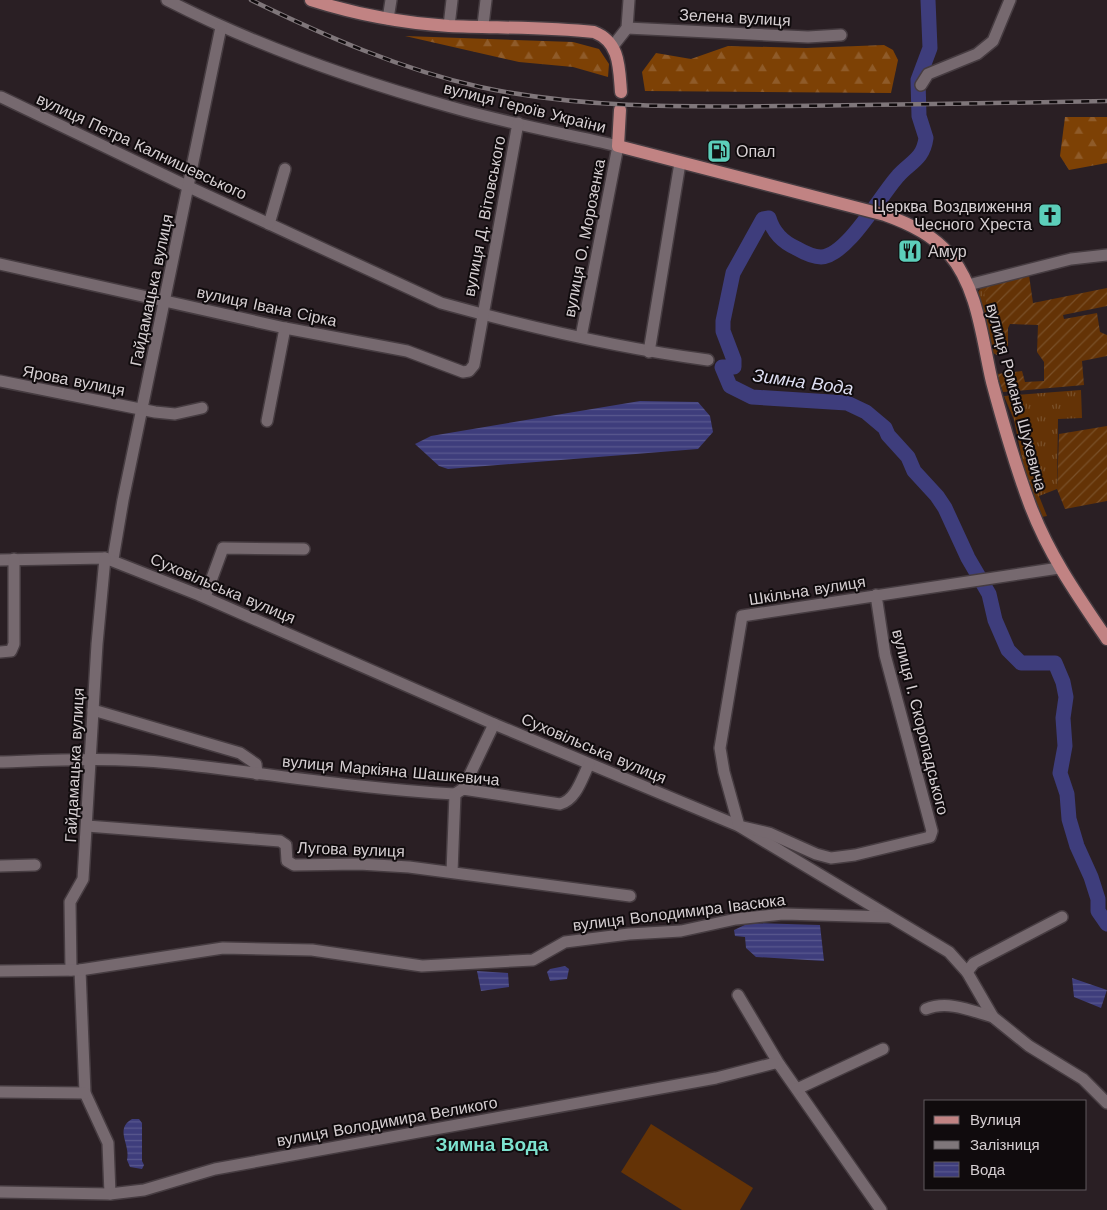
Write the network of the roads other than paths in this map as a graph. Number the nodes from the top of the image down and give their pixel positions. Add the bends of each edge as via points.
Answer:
1 (167, 0) edge
2 (310, 0) edge
3 (391, 0) edge
4 (452, 0) edge
5 (486, 0) edge
6 (629, 0) edge
7 (1010, 0) edge
8 (388, 19) junction
9 (483, 25) junction
10 (449, 26) junction
11 (221, 27) junction
12 (627, 28) junction
13 (841, 36) dead end
14 (613, 46) junction
15 (921, 85) dead end
16 (621, 92) dead end
17 (1, 97) edge
18 (620, 110) dead end
19 (518, 123) junction
20 (618, 146) junction
21 (680, 163) junction
22 (285, 169) dead end
23 (189, 187) junction
24 (885, 215) joint
25 (269, 224) junction
26 (1107, 256) edge
27 (0, 264) edge
28 (968, 285) junction
29 (164, 301) junction
30 (482, 315) junction
31 (285, 328) junction
32 (581, 337) junction
33 (649, 352) junction
34 (708, 360) dead end
35 (0, 381) edge
36 (202, 408) dead end
37 (142, 410) junction
38 (267, 421) dead end
39 (304, 549) dead end
40 (14, 559) junction
41 (109, 559) junction
42 (0, 560) edge
43 (1059, 568) junction
44 (876, 595) junction
45 (205, 598) junction
46 (1107, 639) edge
47 (0, 652) edge
48 (93, 710) junction
49 (494, 724) junction
50 (91, 759) junction
51 (0, 762) edge
52 (589, 764) junction
53 (257, 774) junction
54 (459, 791) junction
55 (87, 826) junction
56 (739, 826) junction
57 (35, 865) dead end
58 (0, 866) edge
59 (452, 872) junction
60 (630, 896) dead end
61 (890, 917) junction
62 (1062, 917) dead end
63 (75, 970) junction
64 (0, 971) edge
65 (966, 972) junction
66 (738, 995) dead end
67 (926, 1009) dead end
68 (993, 1017) junction
69 (883, 1049) dead end
70 (779, 1064) junction
71 (797, 1089) junction
72 (0, 1092) edge
73 (85, 1093) junction
74 (1107, 1103) edge
75 (0, 1192) edge
76 (110, 1194) junction
77 (881, 1210) edge

1 - 11 street, вулиця Героїв України
2 - 8 main road
3 - 8 street
4 - 10 street
5 - 9 street
6 - 12 street
7 - 15 street via 994,41 977,54 928,74
8 - 10 main road
9 - 10 main road
9 - 14 main road via 594,32 604,36
11 - 19 street, вулиця Героїв України via 346,74 451,107
11 - 23 street, Гайдамацька вулиця
12 - 13 street, Зелена вулиця
12 - 14 street
14 - 16 main road via 619,62
17 - 23 street, вулиця Петра Калнишевського
18 - 20 main road
19 - 20 street, вулиця Героїв України
19 - 30 street, вулиця Д. Вітовського
20 - 21 main road, вулиця Героїв України
20 - 32 street, вулиця О. Морозенка
21 - 24 main road, вулиця Героїв України
21 - 33 street
22 - 25 street
23 - 25 street, вулиця Петра Калнишевського
23 - 29 street, Гайдамацька вулиця
24 - 28 main road, вулиця Романа Шухевича via 940,244
25 - 30 street, вулиця Петра Калнишевського via 441,303
26 - 28 street via 1071,259
27 - 29 street, вулиця Івана Сірка
28 - 43 main road, вулиця Романа Шухевича via 996,394 1029,502
29 - 31 street, вулиця Івана Сірка
29 - 37 street, Гайдамацька вулиця
30 - 31 street, вулиця Івана Сірка via 474,365 463,372 408,351
30 - 32 street, вулиця Петра Калнишевського
31 - 38 street
32 - 33 street, вулиця Петра Калнишевського
33 - 34 street, вулиця Петра Калнишевського
35 - 37 street, Ярова вулиця
36 - 37 street, Ярова вулиця via 175,414
37 - 41 street, Гайдамацька вулиця
39 - 45 street via 223,548
40 - 41 street, Суховільська вулиця
40 - 42 street, Суховільська вулиця
40 - 47 street via 14,644 11,651
41 - 45 street, Суховільська вулиця
41 - 48 street, Гайдамацька вулиця
43 - 44 street, Шкільна вулиця
43 - 46 main road, вулиця Романа Шухевича
44 - 56 street, Шкільна вулиця via 742,616 720,748
44 - 56 street, вулиця І. Скоропадського via 885,655 932,831 930,837 831,858 770,833
45 - 49 street, Суховільська вулиця
48 - 50 street, Гайдамацька вулиця
48 - 53 street via 240,753 256,764
49 - 52 street, Суховільська вулиця
49 - 54 street
50 - 51 street, вулиця Маркіяна Шашкевича
50 - 53 street, вулиця Маркіяна Шашкевича via 170,763
50 - 55 street, Гайдамацька вулиця
52 - 54 street, вулиця Маркіяна Шашкевича via 573,796 560,804
52 - 56 street, Суховільська вулиця
53 - 54 street, вулиця Маркіяна Шашкевича via 362,787
54 - 59 street
55 - 59 street, Лугова вулиця via 280,840 286,845 287,861 294,865 359,864
55 - 63 street, Гайдамацька вулиця via 83,879 70,902
56 - 61 street, Суховільська вулиця
57 - 58 street
59 - 60 street, Лугова вулиця
61 - 63 street, вулиця Володимира Івасюка via 783,914 736,918 680,931 565,942 532,960 422,966 312,950 223,948
61 - 65 street, Суховільська вулиця via 949,952
62 - 65 street via 974,963
63 - 64 street, вулиця Володимира Івасюка
63 - 73 street, Гайдамацька вулиця
65 - 68 street, Суховільська вулиця
66 - 70 street
67 - 68 street via 954,1006
68 - 74 street, Суховільська вулиця via 1028,1046 1083,1079
69 - 71 street
70 - 71 street
70 - 76 street, вулиця Володимира Великого via 215,1169 144,1190
71 - 77 street
72 - 73 street
73 - 76 street via 108,1142
75 - 76 street, вулиця Володимира Великого

